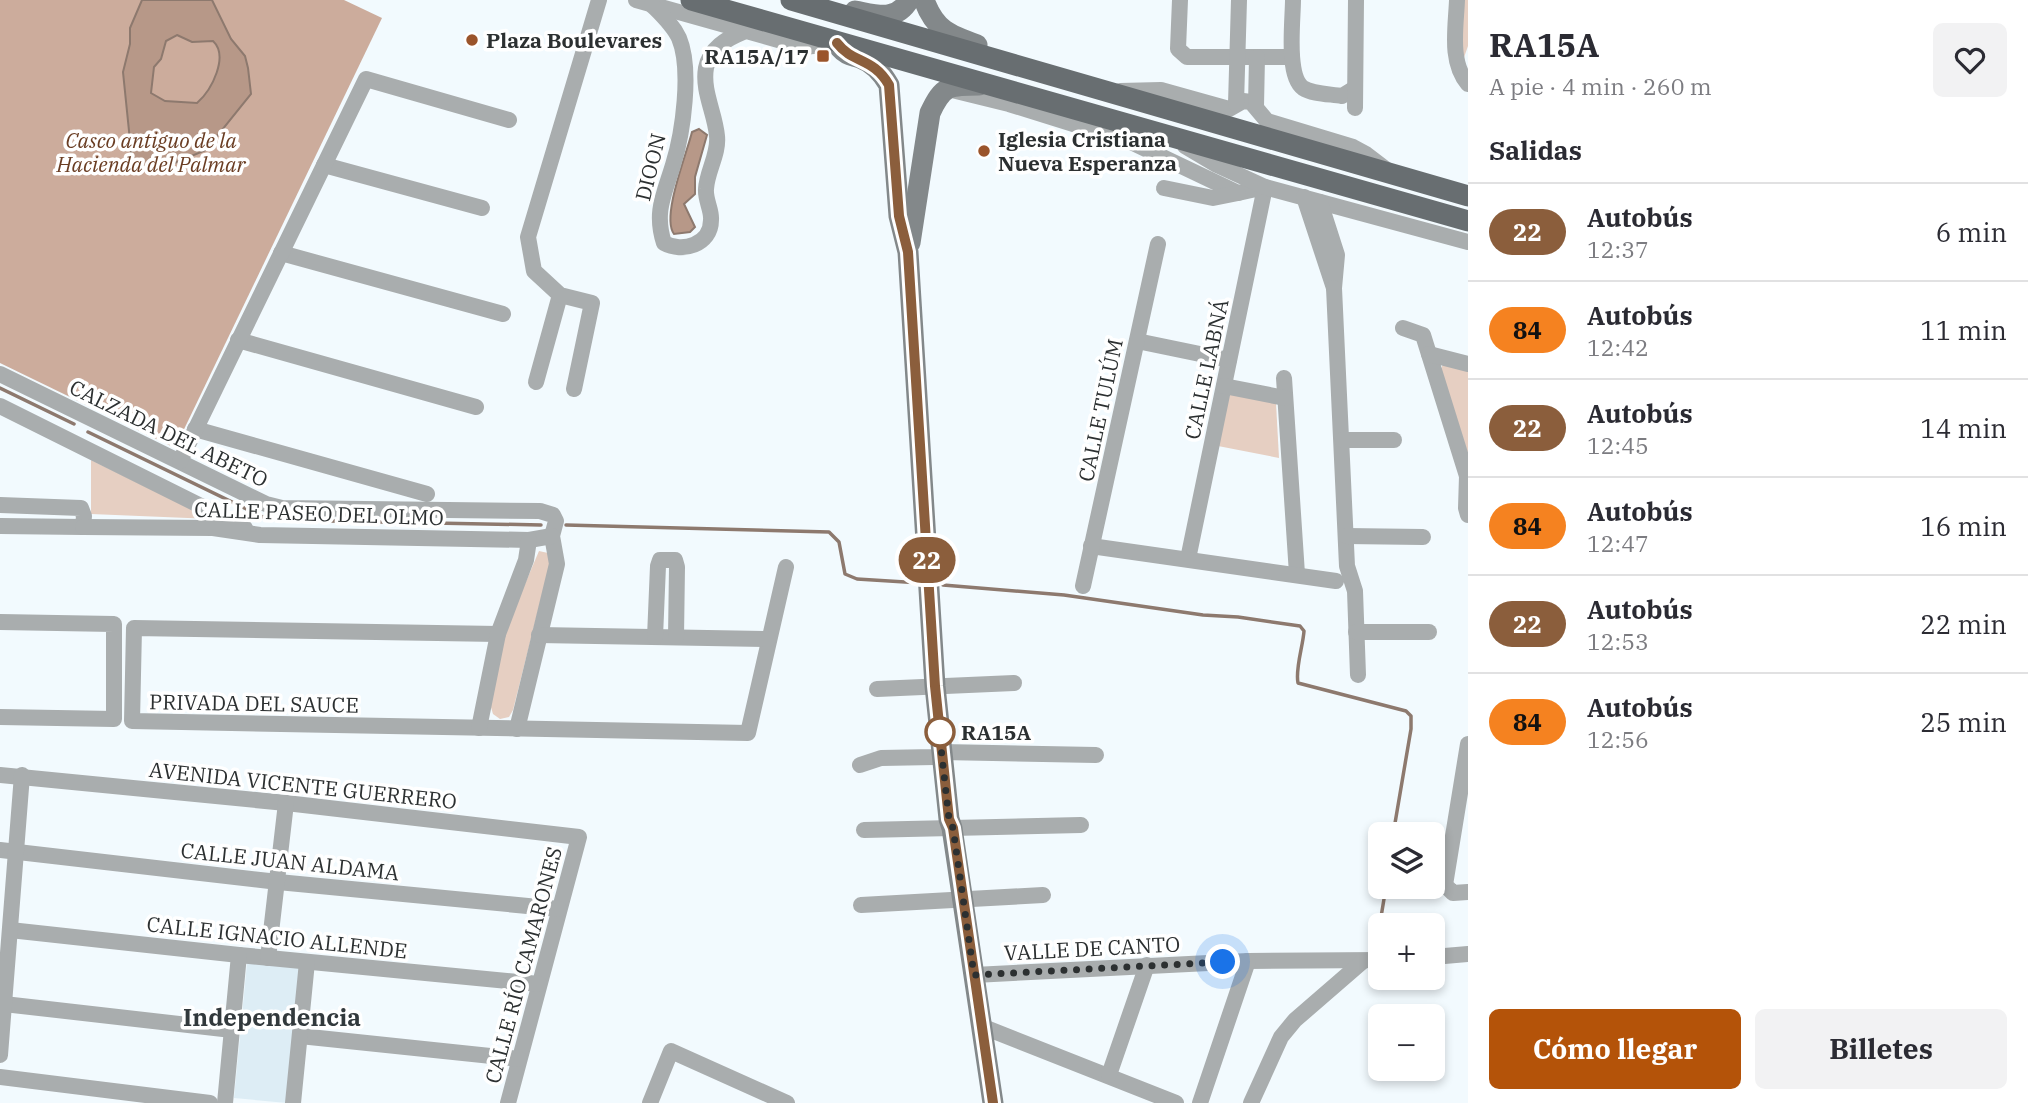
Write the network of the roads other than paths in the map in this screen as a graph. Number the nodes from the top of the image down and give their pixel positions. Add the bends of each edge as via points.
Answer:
1 (599, 0) edge
2 (691, 0) edge
3 (791, 0) edge
4 (799, 0) edge
5 (909, 0) edge
6 (924, 0) edge
7 (1180, 0) edge
8 (1239, 0) edge
9 (1293, 0) edge
10 (1356, 0) edge
11 (1457, 0) edge
12 (644, 2) edge
13 (743, 32) junction
14 (837, 43) junction
15 (1468, 52) edge
16 (1238, 57) junction
17 (1257, 57) junction
18 (1292, 57) junction
19 (686, 64) junction
20 (706, 66) junction
21 (1030, 68) junction
22 (1465, 80) edge
23 (988, 85) junction
24 (1355, 88) junction
25 (947, 89) junction
26 (1109, 91) junction
27 (1237, 97) junction
28 (1256, 100) junction
29 (1355, 108) dead end
30 (682, 113) junction
31 (712, 115) junction
32 (509, 120) dead end
33 (1164, 134) junction
34 (324, 164) junction
35 (1395, 176) junction
36 (1265, 187) junction
37 (1164, 188) dead end
38 (1238, 193) junction
39 (1304, 197) junction
40 (1468, 197) edge
41 (1320, 202) junction
42 (482, 208) dead end
43 (1468, 221) edge
44 (1468, 242) edge
45 (1158, 244) dead end
46 (908, 252) junction
47 (281, 253) junction
48 (1334, 288) junction
49 (560, 296) junction
50 (503, 314) dead end
51 (1403, 328) dead end
52 (238, 340) junction
53 (1137, 341) junction
54 (1429, 354) junction
55 (1229, 360) junction
56 (1468, 364) edge
57 (0, 374) edge
58 (1284, 377) dead end
59 (536, 383) dead end
60 (1224, 386) junction
61 (574, 389) dead end
62 (1285, 398) junction
63 (0, 406) edge
64 (476, 407) dead end
65 (195, 429) junction
66 (1342, 440) junction
67 (1394, 440) dead end
68 (180, 461) junction
69 (427, 494) dead end
70 (0, 505) edge
71 (1468, 515) edge
72 (0, 526) edge
73 (83, 527) junction
74 (260, 536) junction
75 (552, 536) junction
76 (1346, 536) junction
77 (1423, 537) dead end
78 (529, 540) junction
79 (1091, 546) junction
80 (1188, 559) junction
81 (786, 567) dead end
82 (1297, 574) junction
83 (1336, 581) dead end
84 (1083, 586) dead end
85 (0, 622) edge
86 (1356, 632) junction
87 (1429, 632) dead end
88 (498, 634) junction
89 (539, 635) junction
90 (655, 637) junction
91 (676, 637) junction
92 (768, 639) junction
93 (1358, 675) dead end
94 (1014, 683) dead end
95 (935, 686) junction
96 (877, 689) dead end
97 (0, 717) edge
98 (479, 728) junction
99 (517, 729) junction
100 (1468, 744) edge
101 (942, 752) junction
102 (1096, 755) dead end
103 (860, 765) dead end
104 (0, 775) edge
105 (22, 775) junction
106 (286, 803) junction
107 (1082, 825) dead end
108 (953, 828) junction
109 (864, 830) dead end
110 (579, 837) joint
111 (8, 850) edge
112 (278, 882) junction
113 (1468, 890) edge
114 (1043, 895) dead end
115 (963, 900) junction
116 (861, 905) dead end
117 (559, 909) junction
118 (10, 930) junction
119 (1468, 954) edge
120 (239, 955) junction
121 (1445, 956) edge
122 (268, 958) junction
123 (1248, 961) junction
124 (1368, 961) edge
125 (307, 962) junction
126 (1362, 962) junction
127 (1147, 965) junction
128 (974, 975) junction
129 (539, 984) junction
130 (4, 1003) junction
131 (981, 1026) junction
132 (232, 1030) junction
133 (300, 1036) junction
134 (0, 1055) edge
135 (520, 1059) junction
136 (1109, 1075) junction
137 (0, 1077) edge
138 (781, 1102) edge
139 (210, 1103) edge
140 (225, 1103) edge
141 (293, 1103) edge
142 (508, 1103) edge
143 (650, 1103) edge
144 (993, 1103) edge
145 (1176, 1103) edge
146 (1200, 1103) edge
147 (1251, 1103) edge

1 - 49 street via 528,237 534,271
2 - 14 main road
3 - 21 main road
4 - 5 street via 886,16 904,9
6 - 21 street via 937,25 951,36
7 - 16 street via 1178,49 1182,54
8 - 16 street
9 - 18 street
10 - 24 street
11 - 22 street via 1455,49
12 - 13 street
12 - 19 street, DIOON via 670,23
13 - 14 street via 803,47
13 - 20 street via 716,47
14 - 23 main road
14 - 46 street via 845,54 877,68 889,85 899,216
15 - 22 street
16 - 17 street
16 - 27 street
17 - 18 street
17 - 28 street
18 - 24 street via 1294,74 1306,90 1342,96
19 - 20 street
19 - 30 street, DIOON
20 - 31 street, DIOON
21 - 26 main road
23 - 25 street
23 - 33 main road
24 - 29 street
25 - 38 street via 1131,142
25 - 46 street via 939,94 930,113
26 - 27 street via 1161,90 1229,109
26 - 35 main road
27 - 28 street
28 - 35 street via 1267,121 1353,147
30 - 31 street via 694,107
30 - 31 street, DIOON via 680,140 659,214 664,243 674,249 699,243 709,233 712,219 705,192 718,138
32 - 34 street via 366,79
33 - 36 street
33 - 43 main road
34 - 42 street
34 - 47 street
35 - 40 main road
36 - 38 street
36 - 39 street
36 - 55 street, CALLE LABNÁ
37 - 38 street via 1213,198
39 - 41 street
39 - 48 street
41 - 44 street
41 - 48 street via 1337,255
45 - 53 street, CALLE TULÚM
46 - 95 street
47 - 50 street
47 - 52 street
48 - 66 street
49 - 59 street
49 - 61 street via 593,303
51 - 54 street via 1423,335
52 - 64 street
52 - 65 street
53 - 55 street
53 - 79 street, CALLE TULÚM
54 - 56 street
54 - 71 street via 1467,476
55 - 60 street, CALLE LABNÁ
57 - 68 street, CALZADA DEL ABETO
58 - 62 street
60 - 62 street
60 - 80 street, CALLE LABNÁ
62 - 82 street
63 - 74 street
65 - 68 street
65 - 69 street
66 - 67 street
66 - 76 street
68 - 75 street, CALZADA DEL ABETO via 282,508 540,511 554,515
70 - 73 street via 81,508
72 - 73 street, CALLE PASEO DEL OLMO
73 - 74 street, CALLE PASEO DEL OLMO via 213,528
74 - 78 street, CALLE PASEO DEL OLMO
75 - 78 street, CALLE PASEO DEL OLMO
75 - 89 street via 557,564
76 - 77 street
76 - 86 street
78 - 88 street
79 - 80 street
79 - 84 street, CALLE TULÚM
80 - 82 street
81 - 92 street
82 - 83 street
85 - 97 street via 114,624 114,719
86 - 87 street
86 - 93 street
88 - 98 street
88 - 98 street, PRIVADA DEL SAUCE via 134,628 132,721
89 - 90 street
89 - 99 street
90 - 91 street
90 - 91 street via 657,566 666,559 674,560 677,567
91 - 92 street
92 - 99 street, PRIVADA DEL SAUCE via 748,733
94 - 95 street
95 - 96 street
95 - 101 street
98 - 99 street, PRIVADA DEL SAUCE
100 - 113 street via 1445,885 1453,893
101 - 102 street
101 - 103 street via 934,757 881,758
101 - 108 street
104 - 105 street, AVENIDA VICENTE GUERRERO
105 - 106 street, AVENIDA VICENTE GUERRERO
105 - 111 street
106 - 110 street, AVENIDA VICENTE GUERRERO
106 - 112 street
107 - 108 street
108 - 109 street
108 - 115 street
110 - 117 street, CALLE RÍO CAMARONES
111 - 112 street, CALLE JUAN ALDAMA
111 - 118 street
112 - 117 street, CALLE JUAN ALDAMA
112 - 122 street
114 - 115 street
115 - 116 street
115 - 128 street
117 - 129 street, CALLE RÍO CAMARONES
118 - 120 street, CALLE IGNACIO ALLENDE
118 - 130 street
119 - 121 street
120 - 122 street, CALLE IGNACIO ALLENDE
120 - 132 street
122 - 125 street, CALLE IGNACIO ALLENDE
123 - 126 street, VALLE DE CANTO
123 - 127 street, VALLE DE CANTO
123 - 146 street
124 - 126 street, VALLE DE CANTO
125 - 129 street, CALLE IGNACIO ALLENDE
125 - 133 street
126 - 147 street via 1281,1037
127 - 128 street, VALLE DE CANTO
127 - 136 street
128 - 131 street
129 - 135 street, CALLE RÍO CAMARONES
130 - 132 street
130 - 134 street
131 - 136 street
131 - 144 street
132 - 140 street
133 - 135 street
133 - 141 street
135 - 142 street, CALLE RÍO CAMARONES
136 - 145 street
137 - 139 street
138 - 143 street via 671,1051

